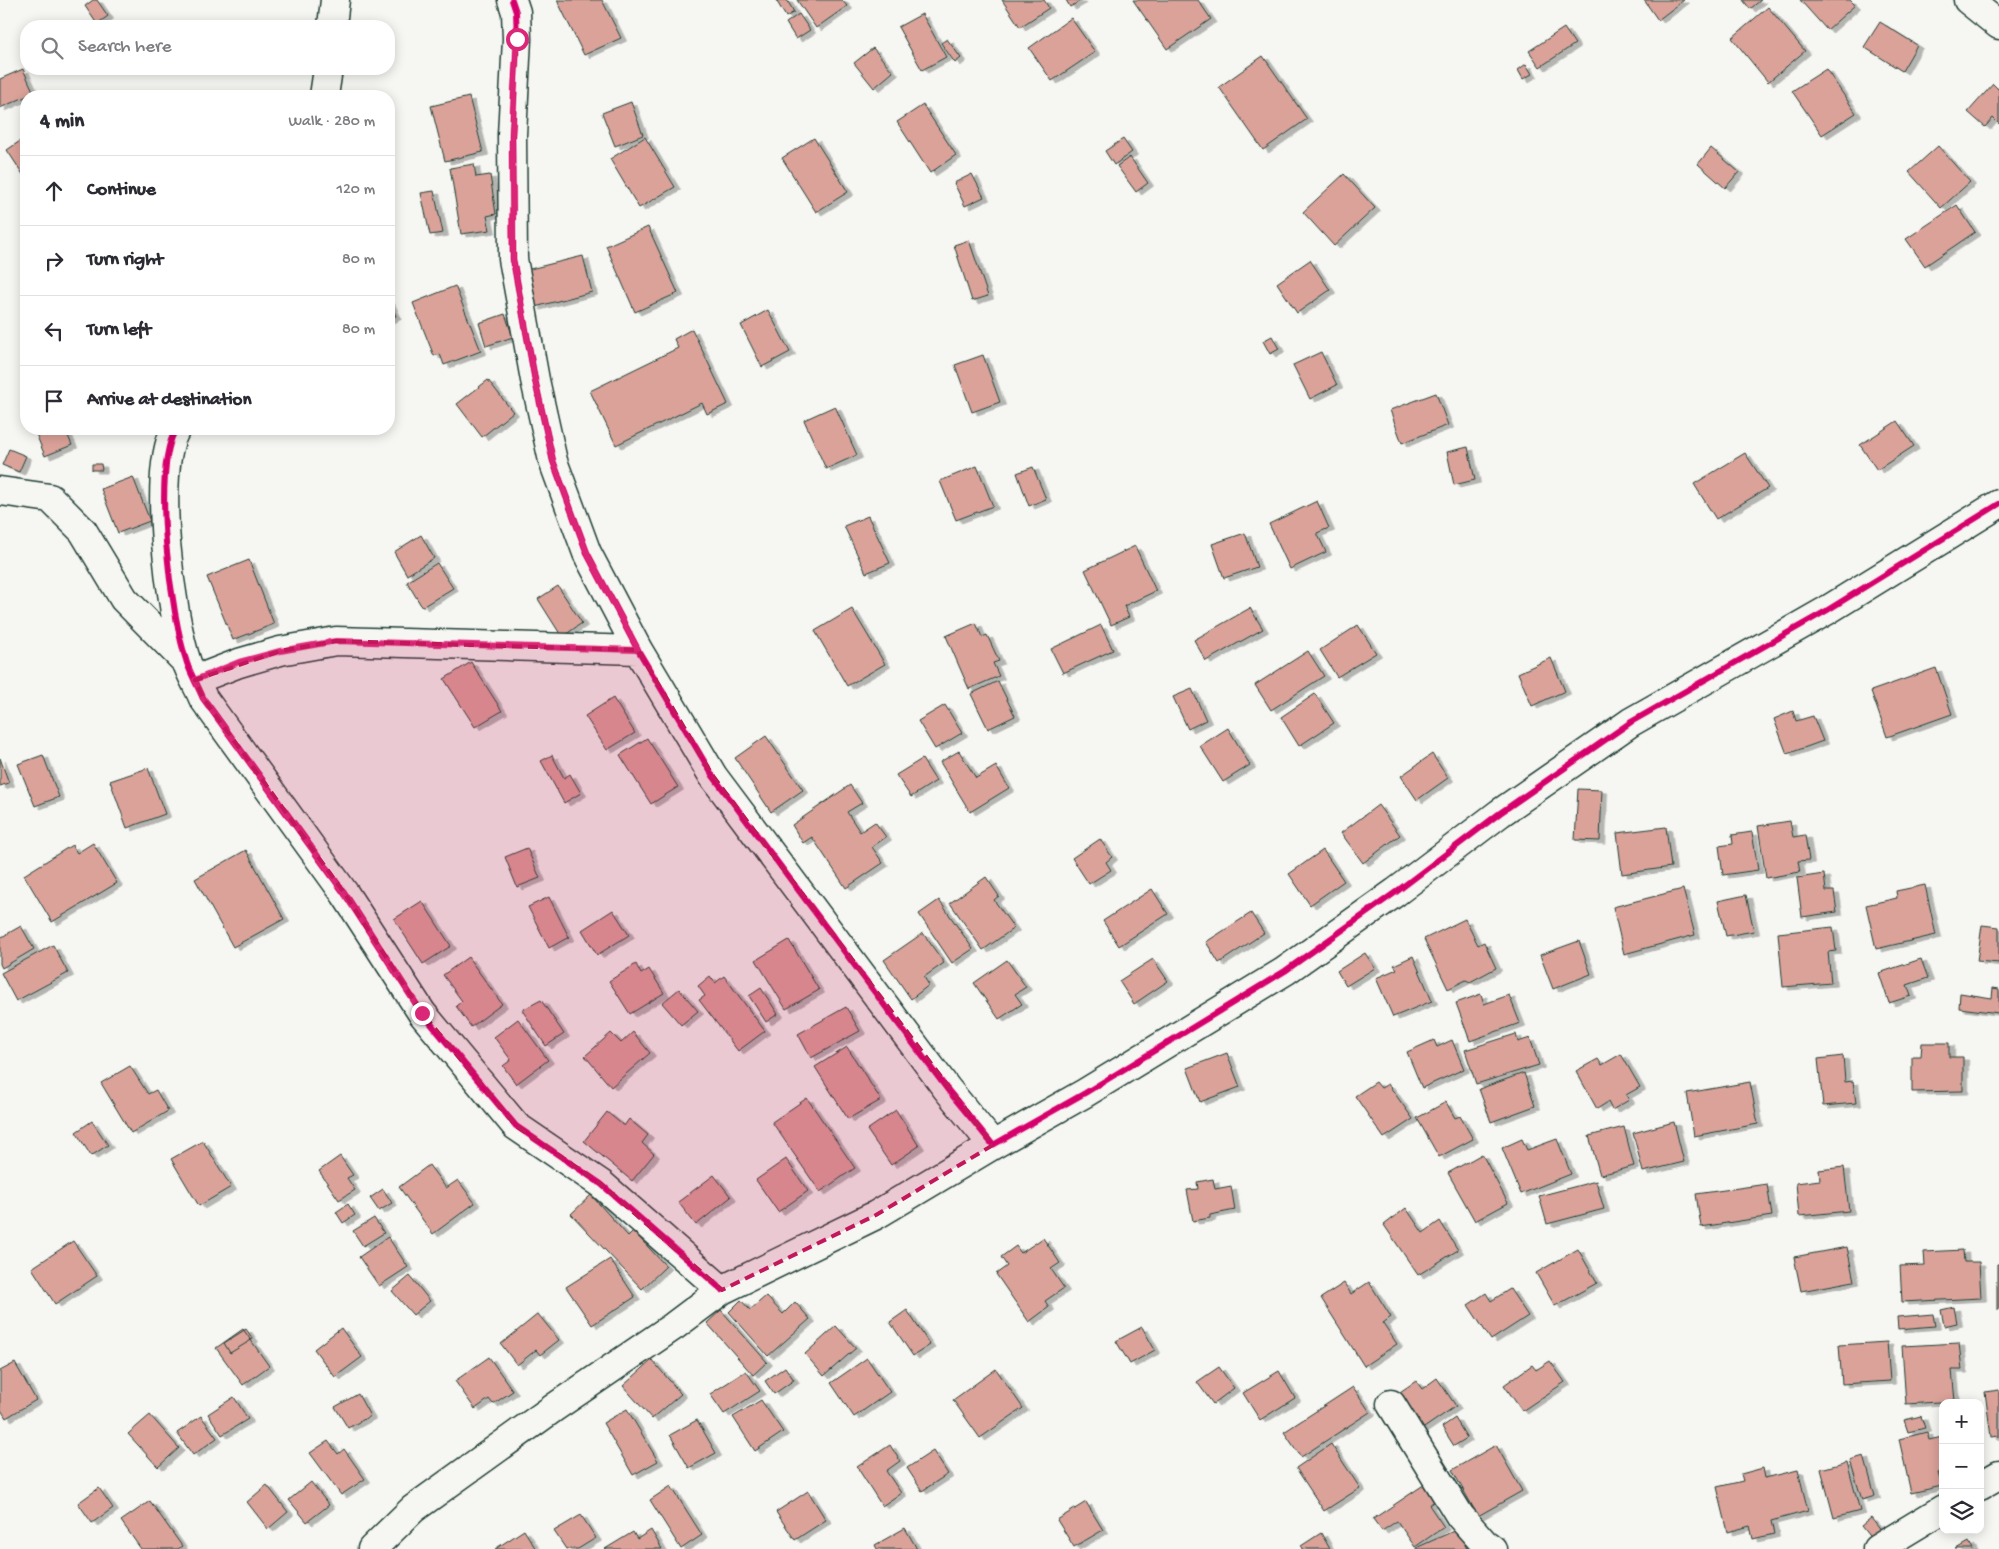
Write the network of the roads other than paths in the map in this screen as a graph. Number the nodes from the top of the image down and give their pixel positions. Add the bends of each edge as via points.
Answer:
1 (335, 0) edge
2 (512, 0) edge
3 (1968, 0) edge
4 (333, 20) edge
5 (1999, 25) edge
6 (327, 75) edge
7 (325, 90) edge
8 (172, 435) edge
9 (0, 491) edge
10 (1999, 504) edge
11 (638, 650) junction
12 (191, 672) junction
13 (993, 1144) junction
14 (722, 1290) junction
15 (1391, 1404) dead end
16 (1999, 1475) edge
17 (1984, 1484) edge
18 (1939, 1511) edge
19 (372, 1549) edge
20 (1492, 1549) edge
21 (1877, 1549) edge

1 - 4 street
2 - 11 street via 517,39 512,135 513,260 535,380 553,461 587,553
3 - 5 street
6 - 7 street
8 - 12 street via 164,472 166,534 171,597
9 - 12 street via 50,498 83,531 124,599
10 - 13 street via 1826,611 1632,722 1500,813 1285,971 1085,1093
11 - 12 street via 336,641
11 - 13 street via 712,776 947,1089
12 - 14 street via 203,698 345,894 422,1013 516,1126 601,1184
13 - 14 street via 876,1215
14 - 19 street via 413,1509
15 - 20 street via 1460,1516
16 - 17 street
18 - 21 street

